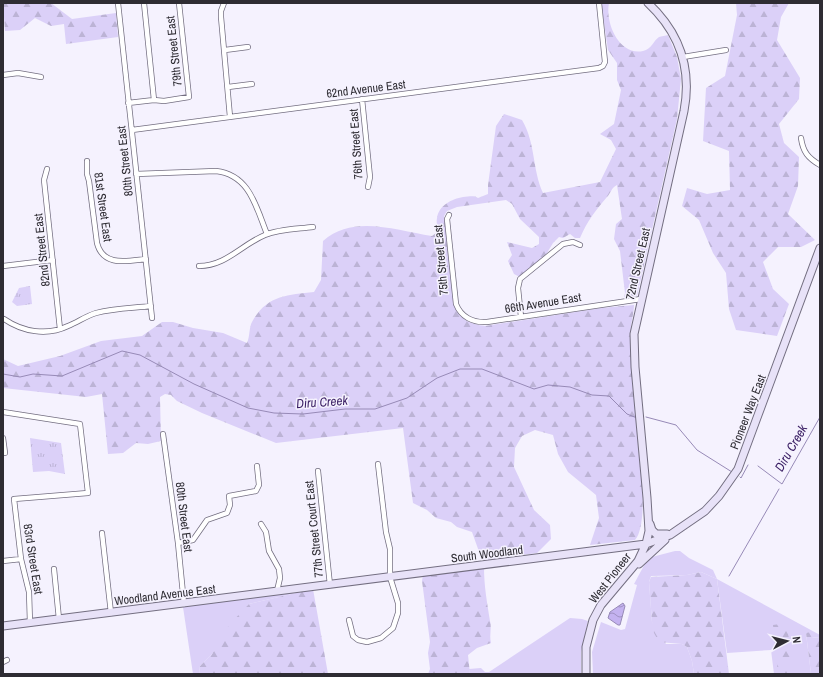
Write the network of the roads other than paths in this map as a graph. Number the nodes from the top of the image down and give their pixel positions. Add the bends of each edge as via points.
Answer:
1 (118, 3) edge
2 (144, 3) edge
3 (179, 3) edge
4 (224, 3) edge
5 (599, 3) edge
6 (648, 3) edge
7 (248, 47) dead end
8 (225, 50) junction
9 (726, 50) dead end
10 (683, 57) junction
11 (3, 75) edge
12 (41, 78) dead end
13 (252, 84) dead end
14 (228, 87) junction
15 (362, 99) junction
16 (154, 100) junction
17 (128, 103) junction
18 (230, 117) junction
19 (132, 130) junction
20 (801, 138) dead end
21 (87, 161) dead end
22 (820, 165) edge
23 (47, 169) dead end
24 (136, 174) junction
25 (368, 186) dead end
26 (449, 215) dead end
27 (313, 227) dead end
28 (267, 234) junction
29 (580, 246) dead end
30 (820, 248) edge
31 (146, 259) junction
32 (53, 260) junction
33 (3, 266) edge
34 (199, 266) dead end
35 (641, 299) junction
36 (456, 304) joint
37 (151, 306) junction
38 (521, 317) junction
39 (152, 318) dead end
40 (4, 319) dead end
41 (60, 329) junction
42 (3, 412) edge
43 (163, 434) dead end
44 (3, 438) edge
45 (5, 453) dead end
46 (378, 464) dead end
47 (258, 466) dead end
48 (318, 471) dead end
49 (649, 515) junction
50 (261, 524) dead end
51 (679, 530) junction
52 (102, 533) dead end
53 (670, 535) junction
54 (178, 543) junction
55 (646, 544) junction
56 (20, 559) junction
57 (3, 561) edge
58 (54, 569) dead end
59 (631, 571) junction
60 (390, 577) junction
61 (330, 585) junction
62 (277, 591) junction
63 (184, 604) junction
64 (111, 613) junction
65 (59, 619) junction
66 (350, 620) dead end
67 (30, 623) junction
68 (3, 626) edge
69 (586, 674) edge

1 - 17 street, 80th Street East
2 - 16 street
3 - 16 street, 79th Street East via 189,97
4 - 8 street via 221,17
5 - 15 street, 62nd Avenue East via 605,60 603,66
6 - 10 main road, 72nd Street East via 669,26
7 - 8 street
8 - 14 street
9 - 10 street
10 - 35 main road, 72nd Street East via 687,80 685,107
11 - 12 street via 18,74
13 - 14 street
14 - 18 street
15 - 18 street, 62nd Avenue East
15 - 25 street, 76th Street East via 370,177
16 - 17 street
17 - 19 street, 80th Street East
18 - 19 street, 62nd Avenue East
19 - 24 street, 80th Street East
20 - 22 street via 804,152
21 - 31 street, 81st Street East via 97,243 103,255 115,261
23 - 32 street, 82nd Street East via 44,180
24 - 28 street via 216,171 227,173 242,182 251,194
24 - 31 street, 80th Street East
26 - 36 street, 75th Street East via 447,219
27 - 28 street
28 - 34 street via 222,261
29 - 38 street via 573,242 563,244 520,279 518,284
30 - 51 main road, Pioneer Way East via 738,469 712,505
31 - 37 street, 80th Street East
32 - 33 street
32 - 41 street, 82nd Street East
35 - 38 street, 66th Avenue East
35 - 49 main road, 72nd Street East via 634,334 634,351
36 - 38 street, 66th Avenue East via 463,316 476,321
37 - 39 street, 80th Street East
37 - 41 street via 94,313
40 - 41 street via 30,330 45,332
42 - 56 street, 83rd Street East via 80,424 88,493 14,499
43 - 54 street, 80th Street East
44 - 45 street
46 - 60 street via 390,546
47 - 54 street via 259,485 256,491 229,496 230,505 227,513 206,520 192,541
48 - 61 street, 77th Street Court East
49 - 51 main road via 652,530 656,534 663,535
49 - 55 main road, 72nd Street East
50 - 62 street via 266,531 269,551 279,569
51 - 53 main road, Pioneer Way East
52 - 64 street
53 - 55 main road, Pioneer Way East
53 - 59 main road
54 - 63 street, 80th Street East
55 - 59 main road, West Pioneer
55 - 60 main road, South Woodland
56 - 57 street
56 - 67 street, 83rd Street East via 29,592
58 - 65 street
59 - 69 main road, West Pioneer via 601,605 593,620 586,647
60 - 61 main road, South Woodland
60 - 66 street via 398,608 395,623 389,632 376,640 358,640 351,633
61 - 62 main road, Woodland Avenue East
62 - 63 main road, Woodland Avenue East
63 - 64 main road, Woodland Avenue East
64 - 65 main road, Woodland Avenue East
65 - 67 main road, Woodland Avenue East
67 - 68 main road, Woodland Avenue East

